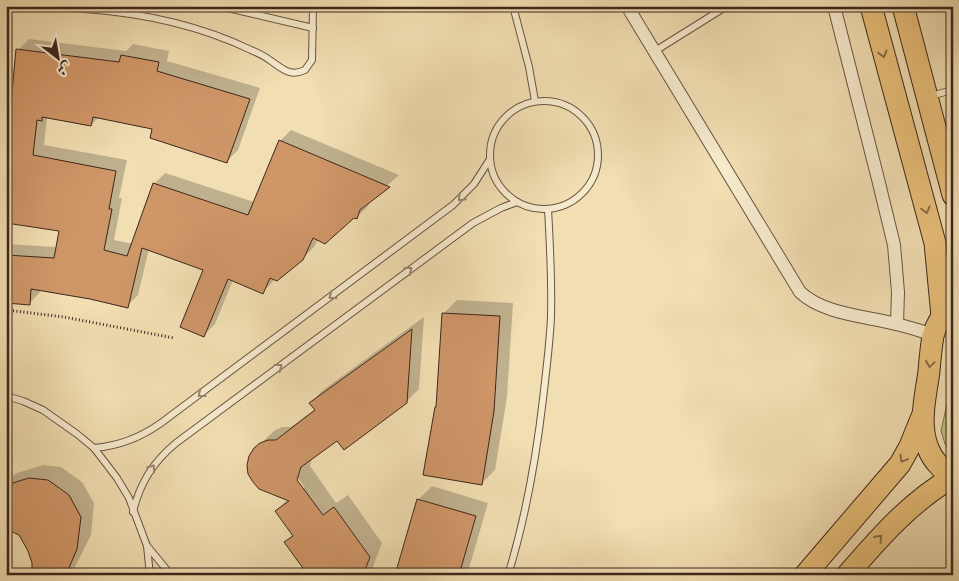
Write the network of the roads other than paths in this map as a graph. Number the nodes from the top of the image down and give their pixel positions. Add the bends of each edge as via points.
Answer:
1 (32, 6) edge
2 (219, 6) edge
3 (313, 6) edge
4 (513, 6) edge
5 (627, 6) edge
6 (727, 6) edge
7 (834, 6) edge
8 (871, 6) edge
9 (903, 6) edge
10 (312, 28) junction
11 (655, 51) junction
12 (953, 90) edge
13 (927, 97) junction
14 (535, 102) junction
15 (490, 159) junction
16 (953, 195) edge
17 (517, 202) junction
18 (548, 209) junction
19 (947, 310) edge
20 (897, 324) junction
21 (934, 335) junction
22 (6, 396) edge
23 (923, 414) junction
24 (94, 448) junction
25 (953, 476) edge
26 (133, 512) junction
27 (147, 546) junction
28 (150, 575) edge
29 (171, 575) edge
30 (508, 575) edge
31 (805, 575) edge
32 (847, 575) edge

1 - 10 lane via 118,12 174,23 236,42 293,74 309,66 312,60
2 - 10 lane
3 - 10 lane
4 - 14 lane
5 - 11 street
6 - 11 lane
7 - 20 street via 894,245
8 -> 19 main road via 935,243
9 - 13 main road
11 - 20 street via 800,292 810,302 824,308
12 - 13 lane
13 - 16 main road
14 - 15 lane via 516,108 501,122 492,139
14 - 18 lane via 557,102 577,111 591,128 598,148 596,170 586,189 569,203
15 - 17 lane via 501,188
15 -> 24 lane via 474,184 453,206 161,424 130,441
17 - 18 lane
26 -> 17 lane via 151,468 176,443 466,227
18 - 30 lane via 551,317 545,378 536,455 520,538
19 - 21 main road
20 - 21 street
21 -> 23 main road
22 - 24 lane via 43,410
23 - 25 main road via 928,448 937,462
23 -> 31 main road via 900,464
24 - 26 lane via 117,478
32 -> 25 main road via 920,498
26 - 27 lane
27 - 28 lane
27 - 29 lane

